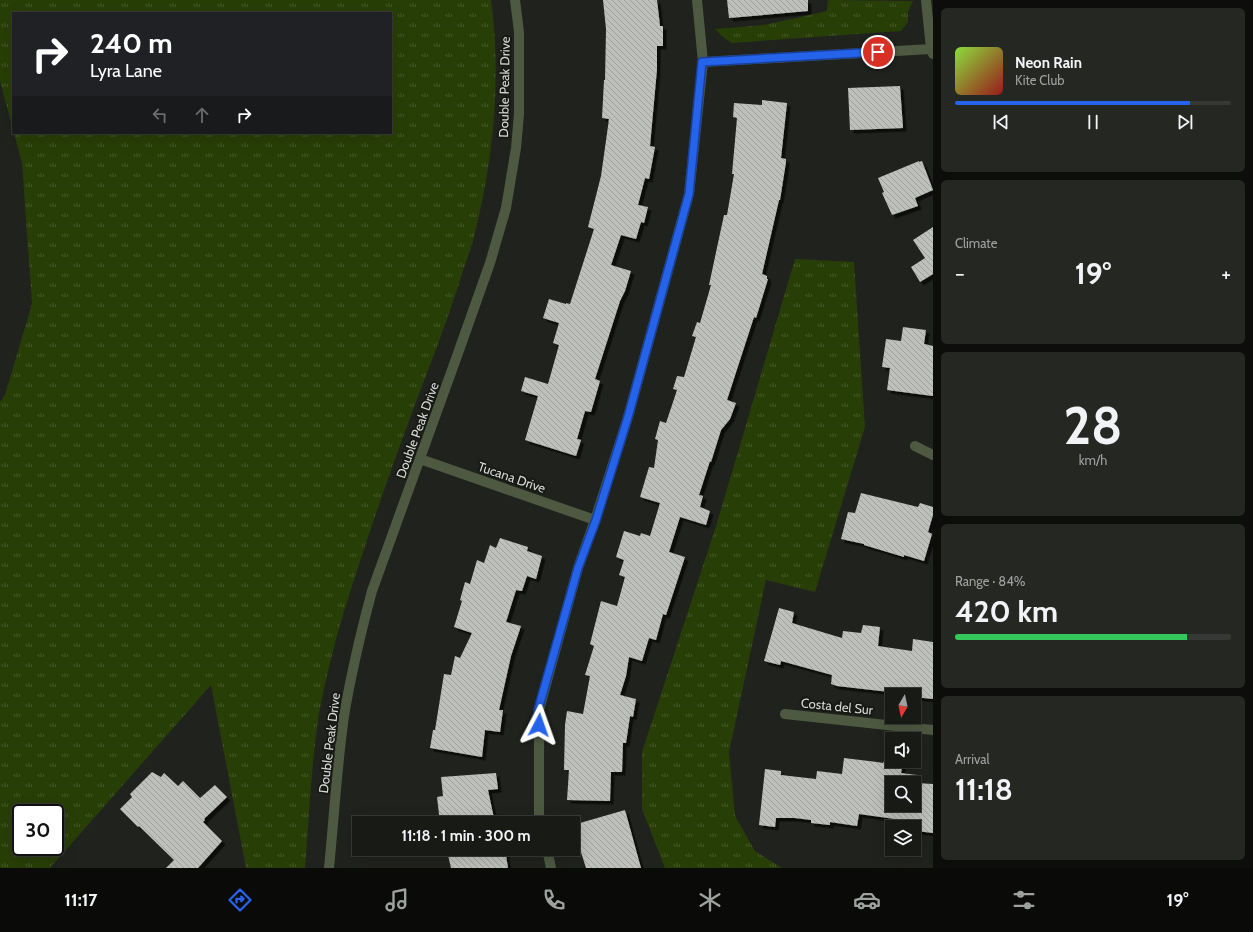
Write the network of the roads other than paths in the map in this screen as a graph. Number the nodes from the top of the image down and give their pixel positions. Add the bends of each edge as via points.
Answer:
1 (515, 0) edge
2 (697, 0) edge
3 (926, 0) edge
4 (932, 51) edge
5 (702, 62) junction
6 (915, 446) dead end
7 (933, 455) edge
8 (420, 459) junction
9 (596, 520) junction
10 (785, 714) dead end
11 (933, 730) edge
12 (539, 816) edge
13 (548, 856) edge
14 (329, 868) edge
15 (551, 868) edge

1 - 8 street, Double Peak Drive via 519,32 519,114 506,208 490,262
2 - 5 street
3 - 4 street
4 - 5 street
5 - 9 street via 689,194 628,417
6 - 7 street
8 - 9 street, Tucana Drive
8 - 14 street, Double Peak Drive via 381,563 361,630 343,724
9 - 12 street via 578,568 538,710
10 - 11 street, Costa del Sur
13 - 15 street

